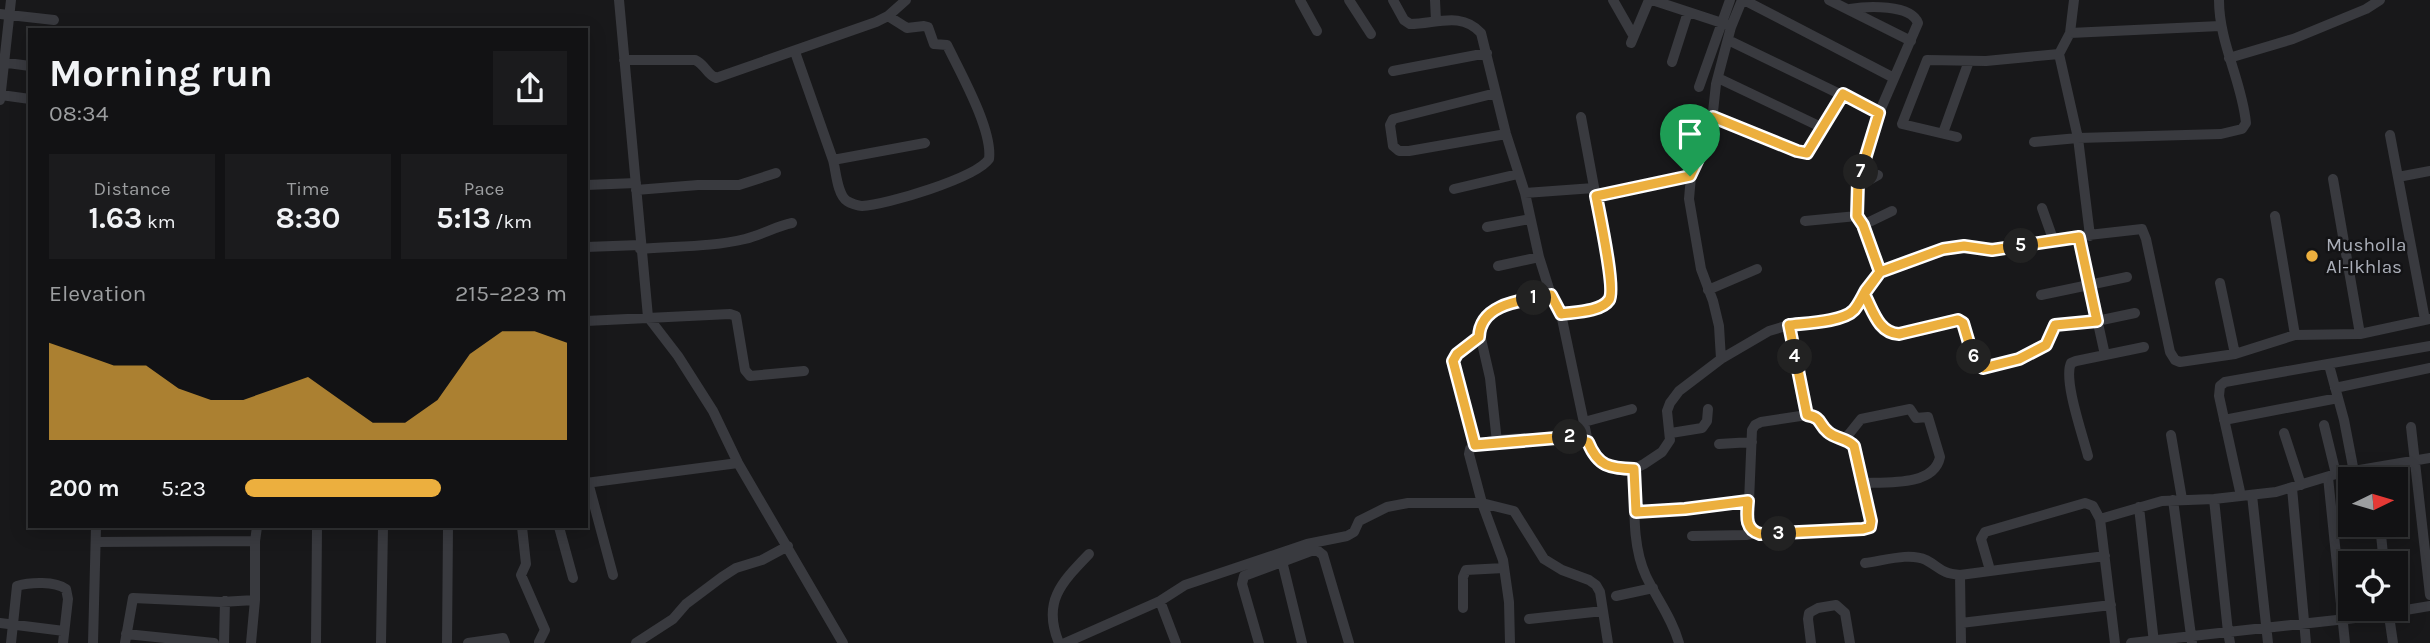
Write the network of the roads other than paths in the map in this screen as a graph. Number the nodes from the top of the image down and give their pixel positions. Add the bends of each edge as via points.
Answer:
1 (11, 0) edge
2 (619, 0) edge
3 (906, 0) edge
4 (1300, 0) edge
5 (1349, 0) edge
6 (1393, 0) edge
7 (1435, 0) edge
8 (1613, 0) edge
9 (1651, 0) edge
10 (1730, 0) edge
11 (1743, 0) edge
12 (1829, 0) edge
13 (2074, 0) edge
14 (2219, 0) edge
15 (2380, 0) edge
16 (1850, 9) junction
17 (1688, 12) junction
18 (4, 15) edge
19 (888, 16) junction
20 (54, 20) dead end
21 (1436, 21) junction
22 (1726, 24) junction
23 (2220, 26) junction
24 (1317, 31) dead end
25 (2070, 33) junction
26 (1371, 34) dead end
27 (1728, 40) junction
28 (1912, 41) junction
29 (795, 52) junction
30 (1486, 53) junction
31 (2059, 54) junction
32 (2229, 58) junction
33 (624, 60) junction
34 (1969, 61) junction
35 (1672, 62) dead end
36 (2, 63) edge
37 (28, 66) edge
38 (1393, 71) dead end
39 (1718, 78) junction
40 (1894, 78) junction
41 (1699, 87) dead end
42 (1496, 93) junction
43 (1843, 94) junction
44 (0, 98) edge
45 (28, 99) edge
46 (1879, 113) junction
47 (1581, 117) dead end
48 (1713, 117) junction
49 (1822, 128) junction
50 (1506, 134) junction
51 (1943, 134) junction
52 (2390, 135) dead end
53 (1957, 137) dead end
54 (2078, 138) junction
55 (2034, 142) dead end
56 (925, 143) dead end
57 (833, 160) junction
58 (2430, 171) edge
59 (776, 173) dead end
60 (1518, 174) junction
61 (1878, 175) dead end
62 (1690, 176) junction
63 (2398, 177) junction
64 (2333, 178) dead end
65 (588, 185) edge
66 (1858, 186) junction
67 (636, 187) junction
68 (1454, 189) dead end
69 (1595, 192) junction
70 (1525, 193) junction
71 (2042, 208) dead end
72 (1892, 211) dead end
73 (2275, 216) dead end
74 (1530, 219) junction
75 (1805, 221) dead end
76 (1860, 221) junction
77 (792, 223) dead end
78 (1487, 227) dead end
79 (2085, 236) junction
80 (2053, 239) junction
81 (588, 247) edge
82 (640, 247) junction
83 (1539, 257) junction
84 (1498, 266) dead end
85 (1758, 269) dead end
86 (1880, 272) junction
87 (2127, 277) dead end
88 (2220, 283) dead end
89 (2088, 285) junction
90 (1708, 290) junction
91 (1864, 294) junction
92 (1551, 295) junction
93 (2041, 295) dead end
94 (2135, 313) dead end
95 (1561, 314) junction
96 (648, 317) junction
97 (2428, 320) edge
98 (588, 321) edge
99 (2097, 321) junction
100 (1789, 325) junction
101 (2360, 334) junction
102 (2295, 335) junction
103 (1479, 337) junction
104 (2144, 346) dead end
105 (2430, 346) edge
106 (2235, 354) junction
107 (2105, 355) junction
108 (1721, 359) junction
109 (2329, 365) junction
110 (2430, 368) edge
111 (804, 371) dead end
112 (2336, 393) junction
113 (1632, 409) dead end
114 (1708, 409) dead end
115 (1807, 415) junction
116 (2224, 420) junction
117 (1584, 422) junction
118 (2324, 425) dead end
119 (2411, 427) dead end
120 (1671, 433) junction
121 (2284, 433) dead end
122 (2171, 435) dead end
123 (1844, 439) junction
124 (1497, 442) junction
125 (1588, 442) junction
126 (1752, 442) junction
127 (1719, 444) dead end
128 (1475, 445) junction
129 (2088, 456) dead end
130 (2430, 458) edge
131 (2416, 461) junction
132 (738, 463) junction
133 (2353, 467) edge
134 (2374, 467) edge
135 (1634, 469) junction
136 (2338, 475) edge
137 (2332, 476) junction
138 (588, 482) edge
139 (1862, 483) junction
140 (588, 486) edge
141 (2296, 486) junction
142 (2246, 496) junction
143 (2178, 499) junction
144 (2214, 499) junction
145 (1748, 501) junction
146 (1482, 503) junction
147 (2139, 507) junction
148 (1636, 512) junction
149 (2100, 519) junction
150 (96, 528) edge
151 (257, 528) edge
152 (317, 528) edge
153 (383, 528) edge
154 (448, 528) edge
155 (522, 528) edge
156 (559, 528) edge
157 (1755, 533) junction
158 (1692, 536) dead end
159 (255, 541) junction
160 (96, 542) junction
161 (788, 546) junction
162 (2338, 553) edge
163 (1088, 554) dead end
164 (2105, 556) junction
165 (1282, 558) junction
166 (1865, 563) dead end
167 (1504, 568) junction
168 (1990, 570) junction
169 (613, 575) dead end
170 (1960, 575) junction
171 (573, 578) dead end
172 (1653, 588) junction
173 (2430, 595) edge
174 (1616, 596) dead end
175 (256, 600) junction
176 (225, 601) junction
177 (1160, 601) junction
178 (2111, 605) junction
179 (2430, 606) edge
180 (1463, 608) dead end
181 (2408, 609) edge
182 (1602, 611) junction
183 (1529, 619) dead end
184 (2338, 619) edge
185 (2343, 621) edge
186 (2390, 621) edge
187 (0, 623) edge
188 (1961, 623) junction
189 (2303, 623) junction
190 (13, 625) junction
191 (2267, 629) junction
192 (64, 631) junction
193 (502, 636) edge
194 (2229, 638) edge
195 (125, 639) edge
196 (2191, 640) edge
197 (2154, 641) edge
198 (538, 642) edge
199 (11, 643) edge
200 (63, 643) edge
201 (93, 643) edge
202 (214, 643) edge
203 (224, 643) edge
204 (251, 643) edge
205 (316, 643) edge
206 (381, 643) edge
207 (447, 643) edge
208 (468, 643) edge
209 (636, 643) edge
210 (843, 643) edge
211 (1059, 643) edge
212 (1065, 643) edge
213 (1175, 643) edge
214 (1259, 643) edge
215 (1302, 643) edge
216 (1349, 643) edge
217 (1510, 643) edge
218 (1608, 643) edge
219 (1679, 643) edge
220 (1811, 643) edge
221 (1850, 643) edge
222 (1961, 643) edge
223 (2115, 643) edge
224 (2131, 643) edge
225 (2268, 643) edge
226 (2306, 643) edge
227 (2346, 643) edge
228 (2393, 643) edge

1 - 18 street
2 - 33 street
3 - 19 street
4 - 24 street
5 - 26 street
6 - 21 street via 1407,23
7 - 21 street
8 - 9 street via 1632,39
9 - 17 street
10 - 22 street
11 - 22 street
11 - 40 street
12 - 16 street
13 - 25 street
14 - 23 street
15 - 32 street via 2293,39
16 - 28 street
16 - 28 street via 1872,6 1912,14 1919,24
17 - 22 street
17 - 35 street
18 - 20 street
18 - 36 street
19 - 29 street
19 - 57 street via 907,28 928,27 934,44 947,45 981,118 989,159 925,192 859,206 842,196
21 - 30 street via 1463,20 1474,26
22 - 27 street
22 - 41 street
23 - 25 street
23 - 32 street
25 - 31 street
27 - 39 street
27 - 43 street
28 - 40 street
29 - 33 street via 716,78 695,60
29 - 57 street
30 - 38 street
30 - 42 street
31 - 34 street
31 - 54 street
32 - 54 street via 2242,98 2246,123 2242,130
33 - 67 street
34 - 51 street
34 - 51 street via 1927,60 1902,124
36 - 37 street
36 - 44 street
39 - 48 street
39 - 49 street
40 - 46 street
42 - 50 street
42 - 50 street via 1393,119 1393,146 1409,151
43 - 46 street
43 - 49 street
44 - 45 street
46 - 66 street
47 - 69 street
48 - 49 street via 1804,153
48 - 62 street
50 - 60 street
51 - 53 street
52 - 63 street
54 - 55 street
54 - 79 street
56 - 57 street
58 - 63 street
59 - 67 street via 739,185
60 - 68 street
60 - 70 street
61 - 66 street
62 - 69 street
62 - 90 street via 1693,230
63 - 97 street
64 - 101 street
65 - 67 street
66 - 76 street
67 - 82 street
69 - 70 street
69 - 95 street via 1610,298 1601,306
70 - 74 street
71 - 80 street
72 - 76 street
73 - 102 street
74 - 78 street
74 - 83 street
75 - 76 street
76 - 86 street
77 - 82 street via 725,243
79 - 80 street
79 - 89 street
79 - 106 street via 2143,231 2167,344 2175,360
80 - 86 street via 1992,250 1943,249
81 - 82 street
82 - 96 street
83 - 84 street
83 - 92 street
85 - 90 street
86 - 91 street
87 - 89 street
88 - 106 street
89 - 93 street
89 - 99 street
90 - 108 street
91 - 99 street via 1889,334 1951,321 1963,323 1974,360 1983,368 2019,359 2046,345 2055,325
91 - 100 street via 1844,317
92 - 95 street
92 - 103 street via 1499,307 1486,317
94 - 99 street
95 - 117 street
96 - 98 street
96 - 111 street via 736,316 747,374
96 - 132 street via 713,411
97 - 101 street
99 - 107 street
100 - 108 street via 1769,331
100 - 115 street
101 - 102 street
102 - 106 street
103 - 124 street via 1490,378
103 - 128 street via 1453,361
104 - 107 street
105 - 109 street
107 - 129 street via 2076,361 2068,368
108 - 120 street via 1674,397 1667,411
109 - 112 street
109 - 116 street via 2225,382 2219,396
110 - 112 street
112 - 116 street
112 - 133 street
113 - 117 street
114 - 120 street via 1702,428
115 - 123 street
115 - 126 street via 1761,422 1752,430
116 - 142 street
117 - 125 street
118 - 137 street
119 - 131 street
120 - 135 street via 1662,452
121 - 141 street
122 - 143 street
123 - 139 street via 1854,446
123 - 139 street via 1861,419 1891,412 1910,409 1916,418 1927,416 1929,420 1940,457 1929,473 1916,480
124 - 125 street via 1568,437
124 - 128 street
125 - 135 street via 1606,465
126 - 127 street
126 - 145 street
128 - 146 street via 1469,454
130 - 131 street
131 - 134 street
131 - 173 street
132 - 138 street
132 - 161 street
135 - 148 street
136 - 137 street
137 - 141 street
137 - 162 street
139 - 157 street via 1870,527
140 - 169 street
141 - 142 street
141 - 189 street
142 - 144 street
142 - 191 street
143 - 144 street
143 - 147 street
143 - 196 street
144 - 194 street
145 - 148 street
145 - 157 street via 1747,522
146 - 165 street via 1387,507 1359,521 1347,536 1307,544
146 - 167 street
146 - 182 street via 1514,511 1544,559 1596,584
147 - 149 street
147 - 197 street
148 - 172 street via 1639,558
149 - 164 street
149 - 168 street via 2093,506 2085,503 1985,532 1982,539
150 - 160 street
151 - 159 street
152 - 205 street
153 - 206 street
154 - 207 street
155 - 198 street via 526,564 521,575 545,630
156 - 171 street
157 - 158 street
159 - 160 street
159 - 175 street
160 - 201 street
161 - 209 street via 736,568 686,604 673,620
161 - 210 street
163 - 211 street via 1052,605
164 - 168 street
164 - 178 street
165 - 177 street via 1185,585
165 - 214 street via 1243,579
165 - 215 street
165 - 216 street via 1311,551 1322,555
166 - 170 street via 1917,558 1946,574
167 - 180 street via 1466,570
167 - 217 street
168 - 170 street
170 - 188 street
172 - 174 street
172 - 219 street
175 - 176 street
175 - 204 street
176 - 195 street via 133,598
176 - 203 street
177 - 212 street
177 - 213 street
178 - 188 street
178 - 223 street
179 - 181 street
182 - 183 street
182 - 218 street
184 - 189 street
185 - 227 street
186 - 228 street
187 - 190 street
188 - 222 street
189 - 191 street
189 - 226 street
190 - 192 street
190 - 192 street via 17,586 59,584 68,599
190 - 199 street
191 - 194 street
191 - 225 street
192 - 200 street
193 - 208 street
194 - 196 street
195 - 202 street
196 - 197 street
197 - 224 street
220 - 221 street via 1809,613 1836,605 1845,613

